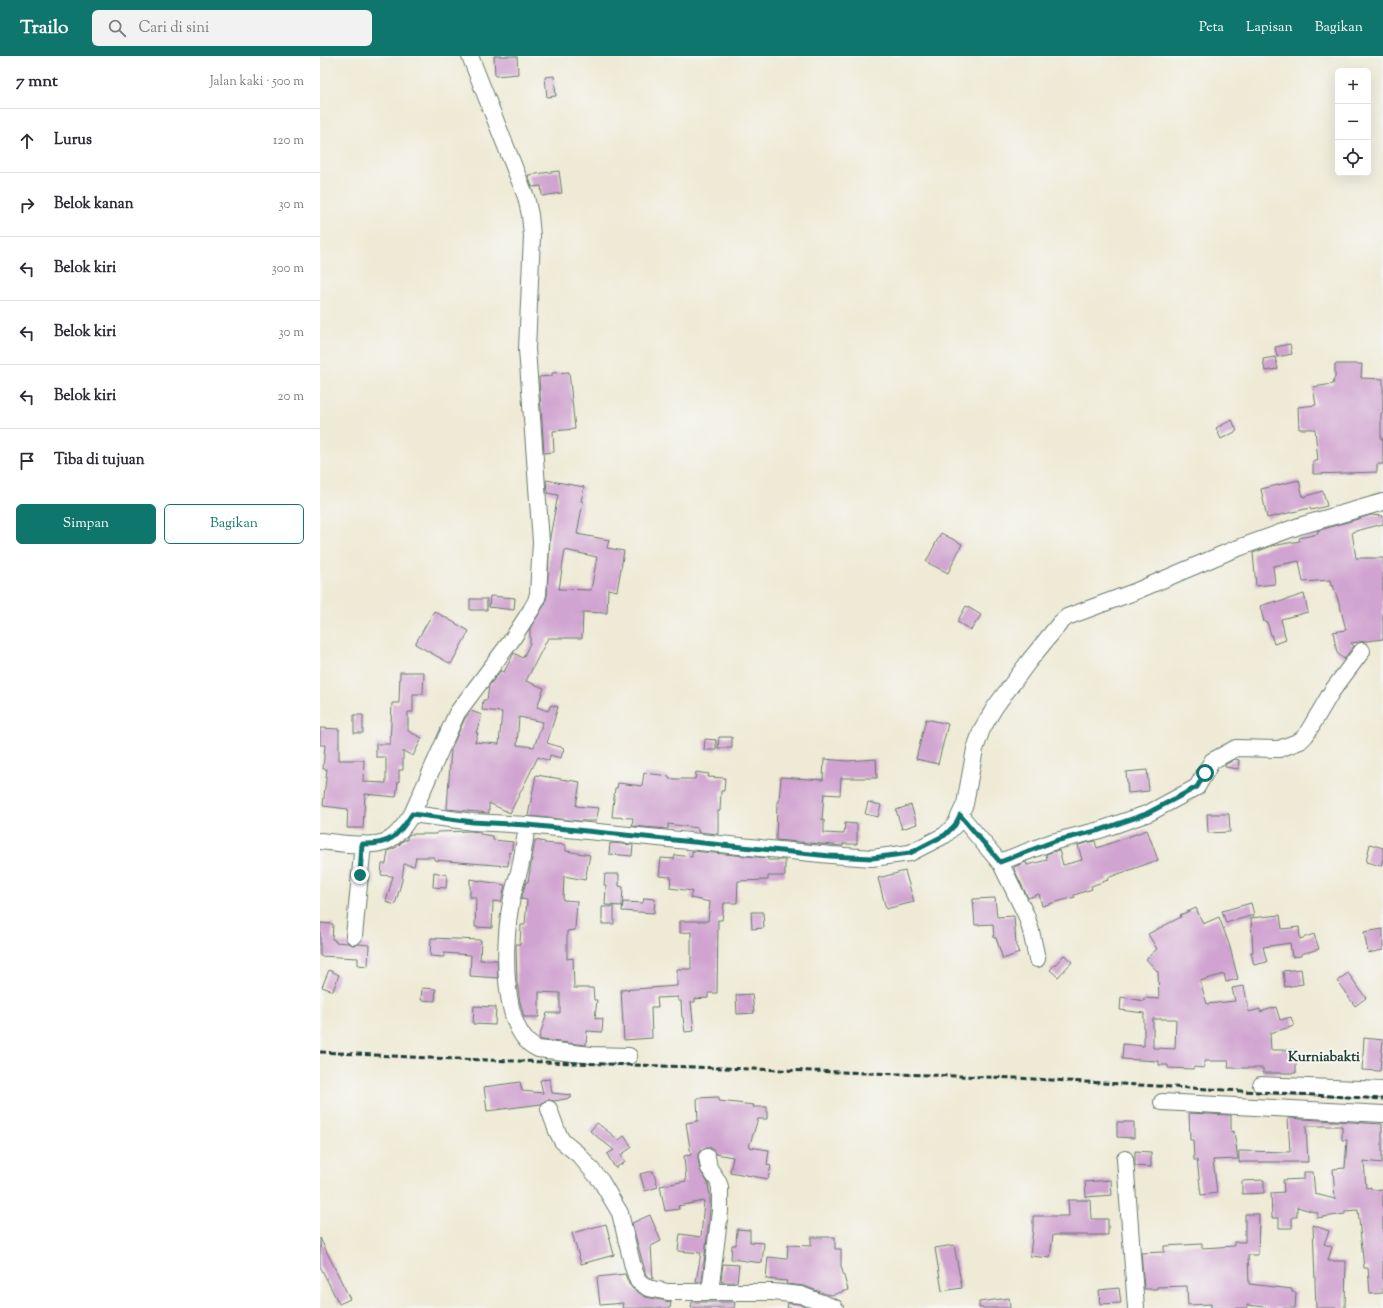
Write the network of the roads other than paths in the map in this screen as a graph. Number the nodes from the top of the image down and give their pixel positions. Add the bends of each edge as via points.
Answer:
1 (470, 56) edge
2 (1383, 502) edge
3 (1362, 651) dead end
4 (412, 814) junction
5 (960, 815) junction
6 (528, 825) junction
7 (320, 841) edge
8 (362, 844) junction
9 (1000, 862) junction
10 (354, 936) dead end
11 (1037, 960) dead end
12 (629, 1056) dead end
13 (1261, 1085) dead end
14 (1383, 1090) edge
15 (1162, 1102) dead end
16 (548, 1109) dead end
17 (1383, 1114) edge
18 (707, 1158) dead end
19 (1125, 1159) dead end
20 (710, 1292) junction
21 (835, 1308) edge
22 (1136, 1308) edge

1 - 4 street via 526,197 530,215 532,236 527,349 541,552 536,601 511,641 457,713
2 - 5 street via 1292,528 1067,617 1029,661 982,729
3 - 9 street via 1332,691 1300,741 1276,750 1236,748 1212,761 1197,787 1152,812 1100,830 1052,842
4 - 6 street via 473,822
4 - 8 street via 405,825 388,841
5 - 6 street via 945,835 910,853 872,858 830,856
5 - 9 street
6 - 12 street via 510,904 506,948 507,990 517,1027 525,1040 538,1049
7 - 8 street
8 - 10 street
9 - 11 street via 1026,915
13 - 14 street
15 - 17 street
16 - 20 street via 562,1141 579,1155 600,1181 620,1213 638,1281 648,1288 668,1292
18 - 20 street via 709,1168 720,1188 720,1211
19 - 22 street
20 - 21 street via 772,1292 801,1295

